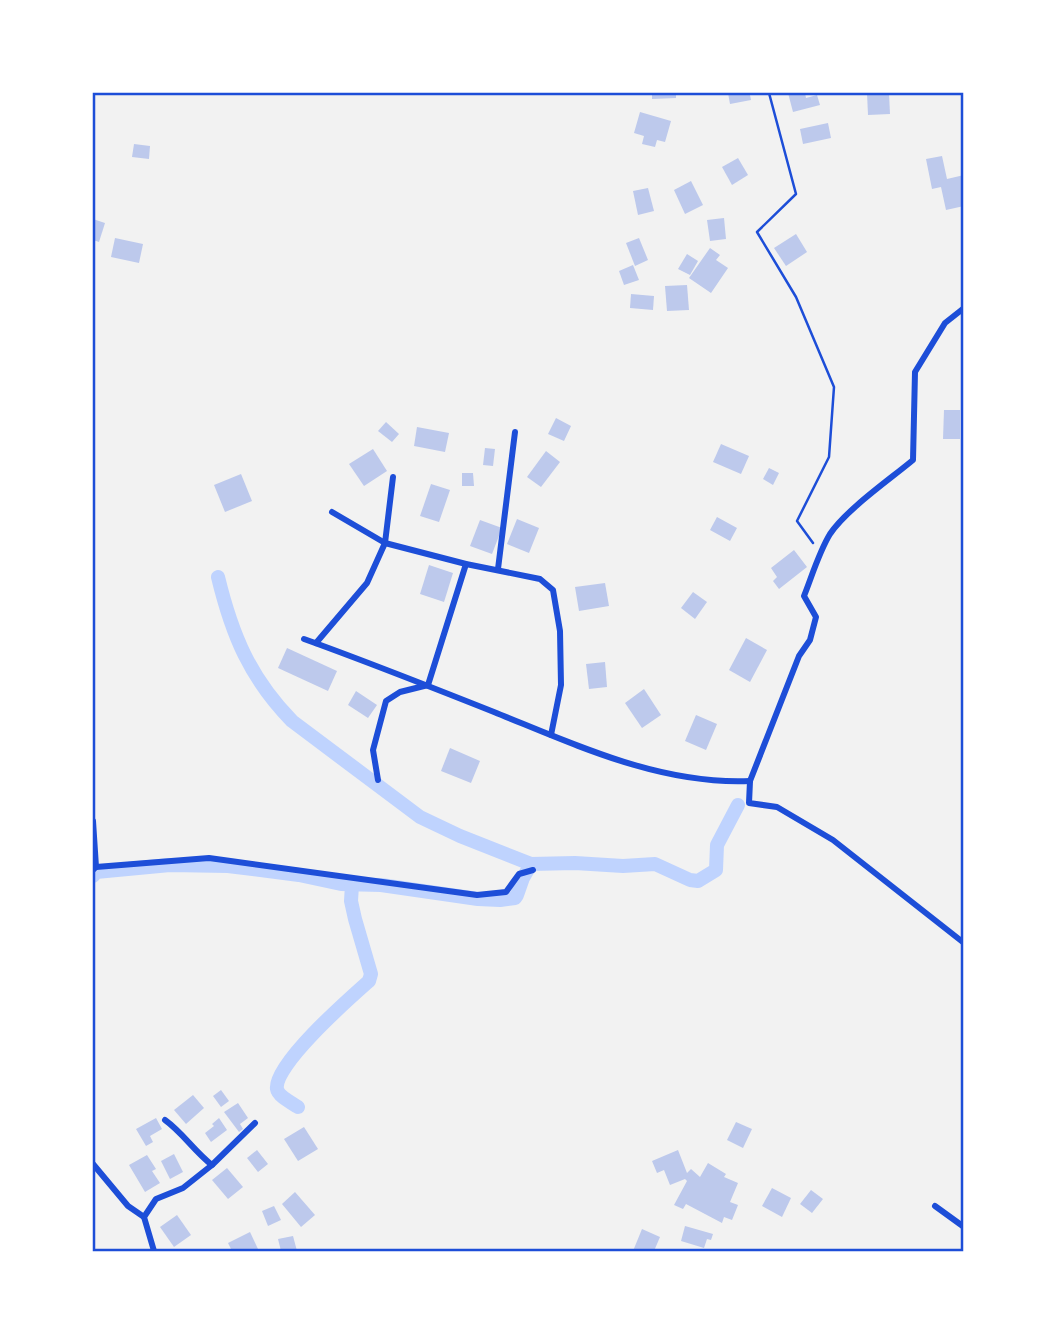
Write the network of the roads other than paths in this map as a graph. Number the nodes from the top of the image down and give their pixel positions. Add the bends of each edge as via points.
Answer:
1 (964, 308) edge
2 (515, 432) dead end
3 (393, 477) dead end
4 (332, 512) dead end
5 (385, 543) junction
6 (466, 564) junction
7 (498, 569) junction
8 (304, 639) dead end
9 (316, 643) junction
10 (428, 685) junction
11 (551, 735) junction
12 (378, 779) dead end
13 (750, 781) junction
14 (93, 821) edge
15 (94, 869) edge
16 (533, 870) dead end
17 (964, 943) edge
18 (165, 1119) dead end
19 (255, 1123) dead end
20 (93, 1164) edge
21 (212, 1165) junction
22 (935, 1206) dead end
23 (144, 1217) junction
24 (964, 1227) edge
25 (154, 1251) edge

1 - 13 street via 945,323 915,372 913,460 849,514 821,554 804,596 816,617 810,640 799,656
2 - 7 street
3 - 5 street
4 - 5 street
5 - 6 street
5 - 9 street via 367,583
6 - 7 street
6 - 10 street
7 - 11 street via 540,579 553,590 560,631 561,685
8 - 9 street
9 - 10 street
10 - 11 street
10 - 12 street via 386,701 373,750
11 - 13 street via 653,772
13 - 17 street via 749,803 777,807 833,840
14 - 15 street
15 - 16 street via 209,858 477,895 506,892 519,874
18 - 21 street
19 - 21 street
20 - 23 street via 128,1206
21 - 23 street via 183,1188 156,1199
22 - 24 street
23 - 25 street

